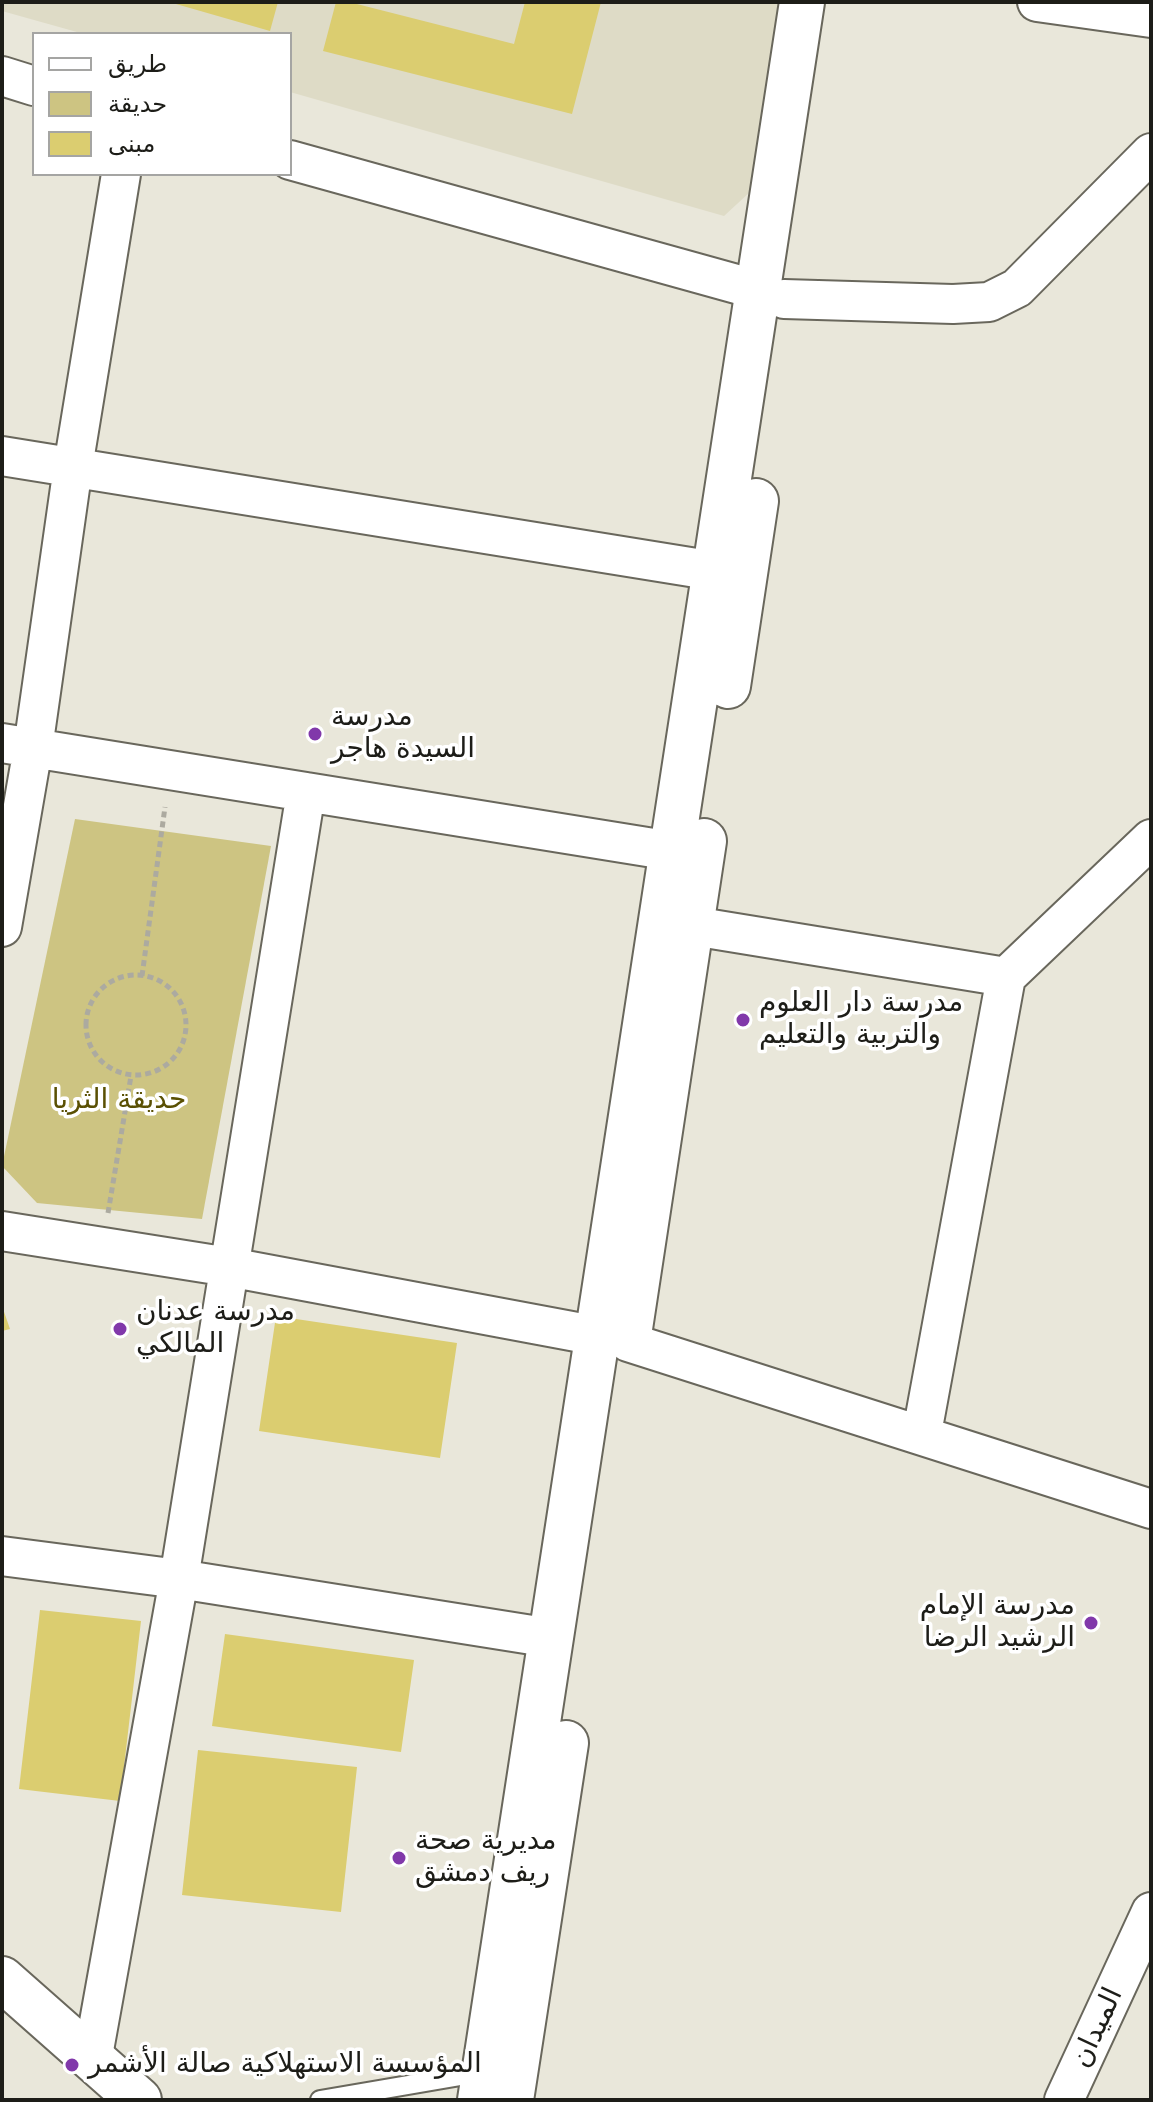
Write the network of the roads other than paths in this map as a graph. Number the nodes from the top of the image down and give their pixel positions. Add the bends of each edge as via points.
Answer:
1 (802, 2) edge
2 (831, 2) edge
3 (1037, 2) edge
4 (1151, 18) edge
5 (2, 76) edge
6 (32, 85) edge
7 (1151, 153) edge
8 (292, 161) edge
9 (121, 176) edge
10 (771, 295) junction
11 (2, 456) edge
12 (73, 467) junction
13 (715, 571) junction
14 (18, 746) edge
15 (306, 792) junction
16 (1151, 839) edge
17 (672, 851) junction
18 (693, 926) junction
19 (2, 927) edge
20 (1006, 977) junction
21 (2, 1231) edge
22 (229, 1267) junction
23 (613, 1339) junction
24 (922, 1433) junction
25 (1151, 1509) edge
26 (2, 1556) edge
27 (179, 1579) junction
28 (551, 1638) junction
29 (1151, 1912) edge
30 (2, 1979) edge
31 (92, 2061) junction
32 (492, 2091) edge
33 (139, 2100) edge
34 (320, 2100) edge
35 (1064, 2100) edge

1 - 10 main road
2 - 10 main road
3 - 4 street
5 - 6 street
7 - 10 street via 1017,288 989,302
8 - 10 street
9 - 12 street
10 - 13 main road
10 - 18 main road
11 - 12 street
12 - 13 street
12 - 14 street
13 - 17 main road
14 - 15 street
14 - 19 street
15 - 17 street
15 - 22 street
16 - 20 street
17 - 23 main road
18 - 20 street
18 - 23 main road
20 - 24 street
21 - 22 street
22 - 23 street
22 - 27 street
23 - 24 street
23 - 28 main road
23 - 32 main road
24 - 25 street
26 - 27 street
27 - 28 street
27 - 31 street
28 - 32 main road
29 - 35 street, الميدان
30 - 31 main road
31 - 33 main road
32 - 34 lane

